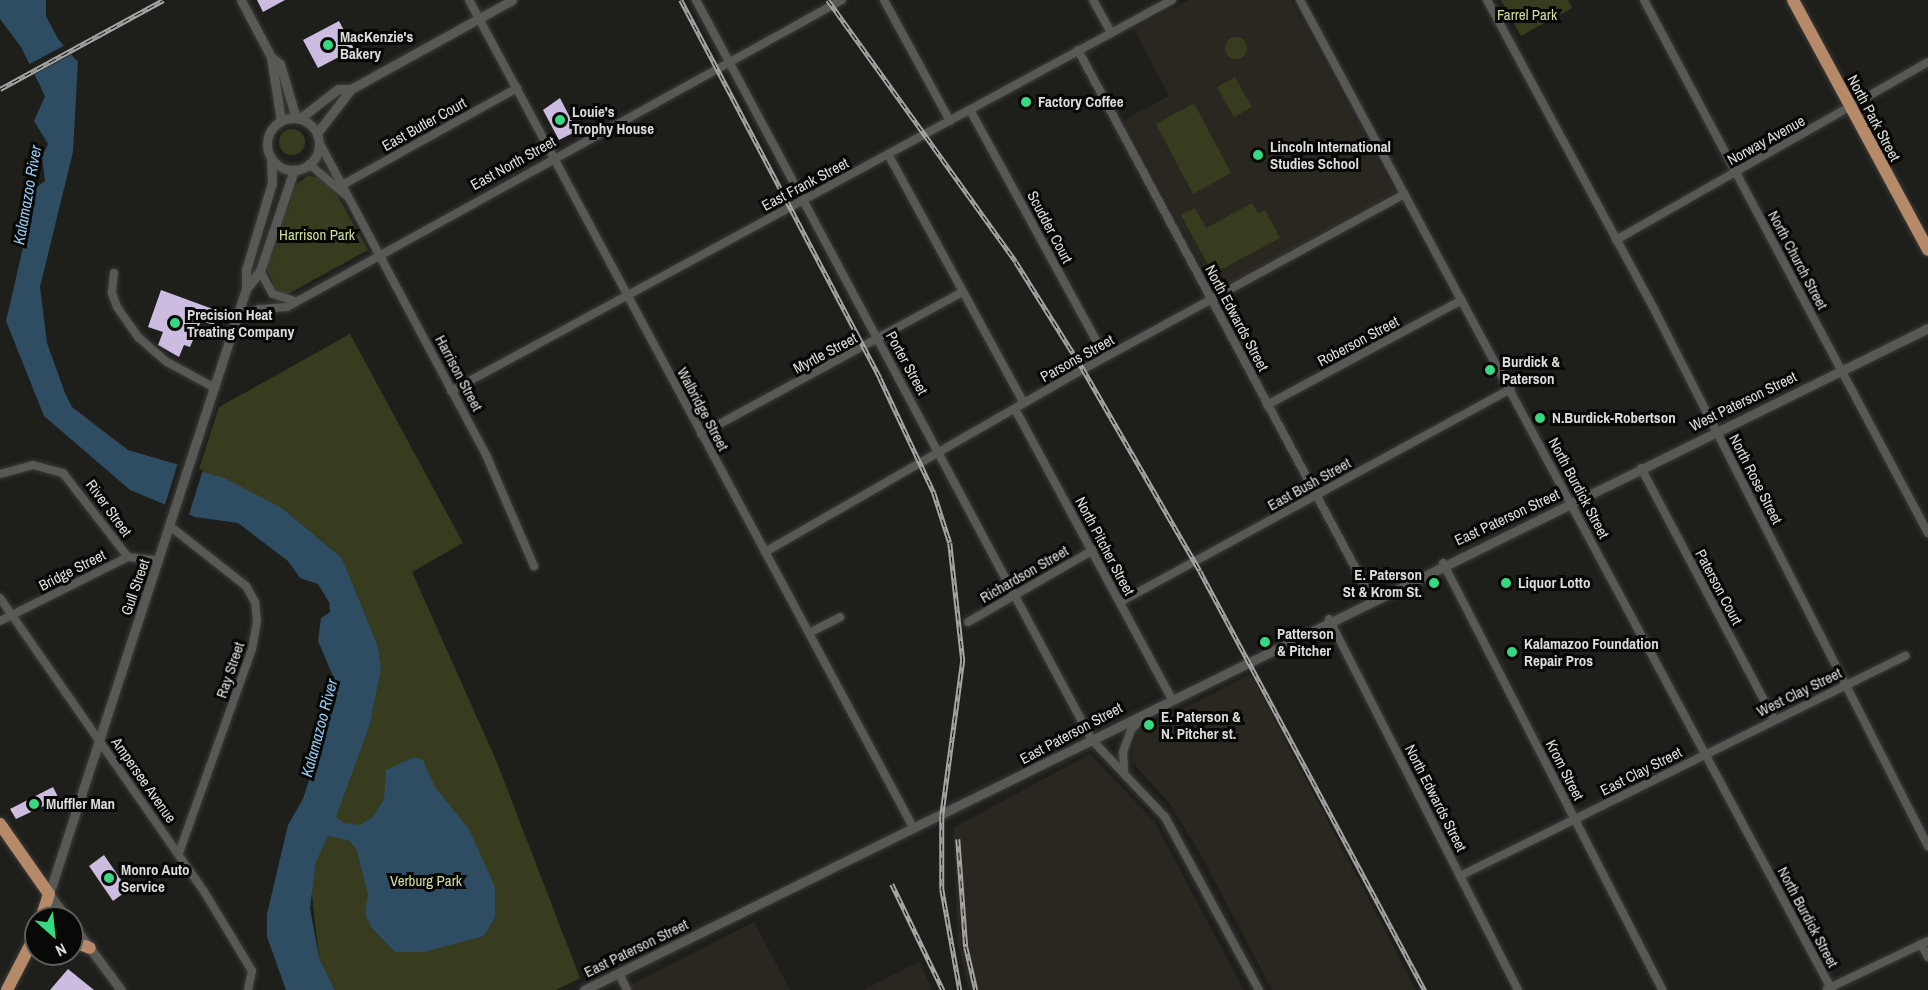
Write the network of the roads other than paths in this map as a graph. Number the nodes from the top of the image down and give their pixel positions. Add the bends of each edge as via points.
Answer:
1 (240, 0) edge
2 (469, 0) edge
3 (512, 0) edge
4 (696, 0) edge
5 (842, 0) edge
6 (884, 0) edge
7 (1093, 0) edge
8 (1172, 0) edge
9 (1300, 0) edge
10 (1487, 0) edge
11 (1644, 0) edge
12 (1793, 0) edge
13 (480, 19) junction
14 (1111, 33) junction
15 (1078, 50) junction
16 (271, 57) junction
17 (729, 62) junction
18 (1928, 62) edge
19 (517, 88) junction
20 (351, 89) junction
21 (1852, 107) junction
22 (970, 110) junction
23 (298, 118) junction
24 (281, 121) junction
25 (950, 121) junction
26 (318, 137) junction
27 (888, 154) junction
28 (554, 156) junction
29 (271, 159) junction
30 (309, 164) junction
31 (294, 170) junction
32 (1736, 173) junction
33 (344, 184) junction
34 (1405, 194) junction
35 (349, 197) junction
36 (803, 199) junction
37 (1616, 240) junction
38 (1928, 250) edge
39 (379, 252) junction
40 (260, 271) junction
41 (114, 273) dead end
42 (246, 289) junction
43 (961, 293) junction
44 (628, 295) junction
45 (1211, 298) junction
46 (1462, 300) junction
47 (294, 301) junction
48 (236, 320) junction
49 (1928, 328) edge
50 (878, 339) junction
51 (1105, 357) junction
52 (1841, 370) junction
53 (215, 388) junction
54 (1510, 389) junction
55 (451, 391) junction
56 (1024, 403) junction
57 (1267, 405) junction
58 (1015, 409) junction
59 (1716, 431) junction
60 (700, 434) junction
61 (940, 453) junction
62 (1641, 468) junction
63 (0, 474) edge
64 (1316, 495) junction
65 (1572, 503) junction
66 (172, 525) junction
67 (1928, 533) edge
68 (1093, 550) junction
69 (765, 552) junction
70 (129, 557) junction
71 (159, 561) junction
72 (1443, 563) junction
73 (534, 566) dead end
74 (1016, 594) junction
75 (0, 598) edge
76 (1372, 598) junction
77 (1120, 602) junction
78 (12, 615) junction
79 (840, 617) dead end
80 (1329, 620) junction
81 (0, 621) edge
82 (968, 622) dead end
83 (809, 633) junction
84 (1906, 656) dead end
85 (1845, 683) junction
86 (1171, 698) junction
87 (1151, 708) junction
88 (1774, 719) junction
89 (99, 739) junction
90 (1092, 740) junction
91 (1705, 754) junction
92 (1124, 769) junction
93 (1575, 819) junction
94 (0, 824) edge
95 (914, 829) junction
96 (1928, 846) edge
97 (179, 853) junction
98 (1460, 876) junction
99 (49, 894) junction
100 (45, 906) edge
101 (58, 906) edge
102 (84, 940) edge
103 (1924, 942) edge
104 (84, 946) edge
105 (90, 948) junction
106 (1928, 957) edge
107 (24, 958) edge
108 (24, 966) edge
109 (619, 973) junction
110 (15, 976) junction
111 (249, 987) edge
112 (1829, 989) edge
113 (7, 990) edge
114 (121, 990) edge
115 (584, 990) edge
116 (627, 990) edge
117 (1259, 990) edge
118 (1518, 990) edge
119 (1662, 990) edge

1 - 16 street
2 - 13 street, Walbridge Street
3 - 13 street
4 - 17 street, Porter Street
5 - 17 street, East North Street
6 - 25 street
7 - 14 street
8 - 14 street, East Frank Street
9 - 34 street, North Burdick Street
10 - 37 street, North Rose Street
11 - 32 street, North Church Street
12 - 21 main road, North Park Street
13 - 19 street, Walbridge Street
13 - 20 street
14 - 15 street, East Frank Street
15 - 22 street, East Frank Street
15 - 45 street, North Edwards Street
16 - 23 street via 280,64
16 - 24 street
17 - 28 street, East North Street
17 - 36 street, Porter Street
18 - 21 street, Norway Avenue
19 - 28 street, Walbridge Street
19 - 33 street, East Butler Court
20 - 23 street via 338,89
20 - 26 street
21 - 32 street, Norway Avenue
21 - 38 main road, North Park Street
22 - 25 street, East Frank Street
22 - 51 street, Scudder Court
23 - 24 street
23 - 26 street
24 - 29 street via 267,142
25 - 27 street, East Frank Street
26 - 30 street
26 - 33 street, Harrison Street
27 - 36 street, East Frank Street
27 - 43 street
28 - 39 street, East North Street
28 - 44 street, Walbridge Street
29 - 31 street
29 - 42 street, Gull Street via 272,183 246,270
30 - 31 street
30 - 35 street, Harrison Street
31 - 40 street, Gull Street
32 - 37 street, Norway Avenue
32 - 52 street, North Church Street
33 - 35 street, Harrison Street
34 - 45 street, Parsons Street
34 - 46 street, North Burdick Street
35 - 39 street, Harrison Street
36 - 44 street, East Frank Street
36 - 50 street, Porter Street
37 - 59 street, North Rose Street
39 - 47 street, East North Street
39 - 55 street, Harrison Street
40 - 42 street, Gull Street
40 - 47 street via 273,294
41 - 53 street via 115,300 138,337 167,362
42 - 48 street, Gull Street
43 - 50 street, Myrtle Street
43 - 56 street
44 - 55 street, East Frank Street
44 - 60 street, Walbridge Street
45 - 51 street, Parsons Street
45 - 57 street, North Edwards Street
46 - 54 street, North Burdick Street
46 - 57 street, Roberson Street
47 - 48 street, East North Street via 287,307 259,309
48 - 53 street, Gull Street
49 - 52 street, West Paterson Street
50 - 60 street, Myrtle Street
50 - 61 street, Porter Street
51 - 56 street, Parsons Street
52 - 59 street, West Paterson Street
52 - 67 street, North Church Street
53 - 66 street, Gull Street
54 - 64 street, East Bush Street
54 - 65 street, North Burdick Street
55 - 73 street, Harrison Street via 487,457
56 - 58 street, Parsons Street
57 - 64 street, North Edwards Street
58 - 61 street, Parsons Street
58 - 68 street, North Pitcher Street
59 - 62 street, West Paterson Street
59 - 85 street, North Rose Street
60 - 69 street, Walbridge Street
61 - 69 street, Parsons Street
61 - 74 street, Porter Street
62 - 65 street, West Paterson Street
62 - 88 street, Paterson Court
63 - 70 street, River Street via 33,465 56,469 71,480
64 - 76 street, North Edwards Street
64 - 77 street, East Bush Street
65 - 72 street, East Paterson Street
65 - 91 street, North Burdick Street
66 - 71 street, Gull Street
66 - 97 street, Ray Street via 246,586 257,614 252,649
68 - 74 street, Richardson Street
68 - 77 street, North Pitcher Street
69 - 83 street, Walbridge Street
70 - 71 street, Bridge Street
70 - 78 street, Bridge Street
71 - 89 street, Gull Street
72 - 76 street, East Paterson Street
72 - 93 street, Krom Street
74 - 82 street, Richardson Street
74 - 90 street, Porter Street
75 - 78 street, Ampersee Avenue
76 - 80 street, East Paterson Street
77 - 86 street, North Pitcher Street
78 - 81 street, Bridge Street
78 - 89 street, Ampersee Avenue
79 - 83 street
80 - 86 street, East Paterson Street
80 - 98 street, North Edwards Street
83 - 95 street, Walbridge Street
84 - 85 street, West Clay Street
85 - 88 street, West Clay Street
85 - 96 street, North Rose Street
86 - 87 street, East Paterson Street
87 - 90 street, East Paterson Street
87 - 92 street via 1131,730 1123,752
88 - 91 street, West Clay Street
89 - 97 street, Ampersee Avenue
89 - 99 street, Gull Street
90 - 92 street
90 - 95 street, East Paterson Street
91 - 93 street, East Clay Street
91 - 112 street, North Burdick Street
92 - 117 street via 1165,817
93 - 98 street, East Clay Street
93 - 119 street, Krom Street
94 - 99 main road
95 - 109 street, East Paterson Street
97 - 111 street, Ampersee Avenue via 249,963
98 - 118 street, North Edwards Street
99 - 100 main road
99 - 101 street
102 - 105 street
103 - 106 street
103 - 112 street
104 - 105 main road
105 - 114 street
107 - 110 main road
108 - 110 main road
109 - 115 street, East Paterson Street
109 - 116 street
110 - 113 main road

